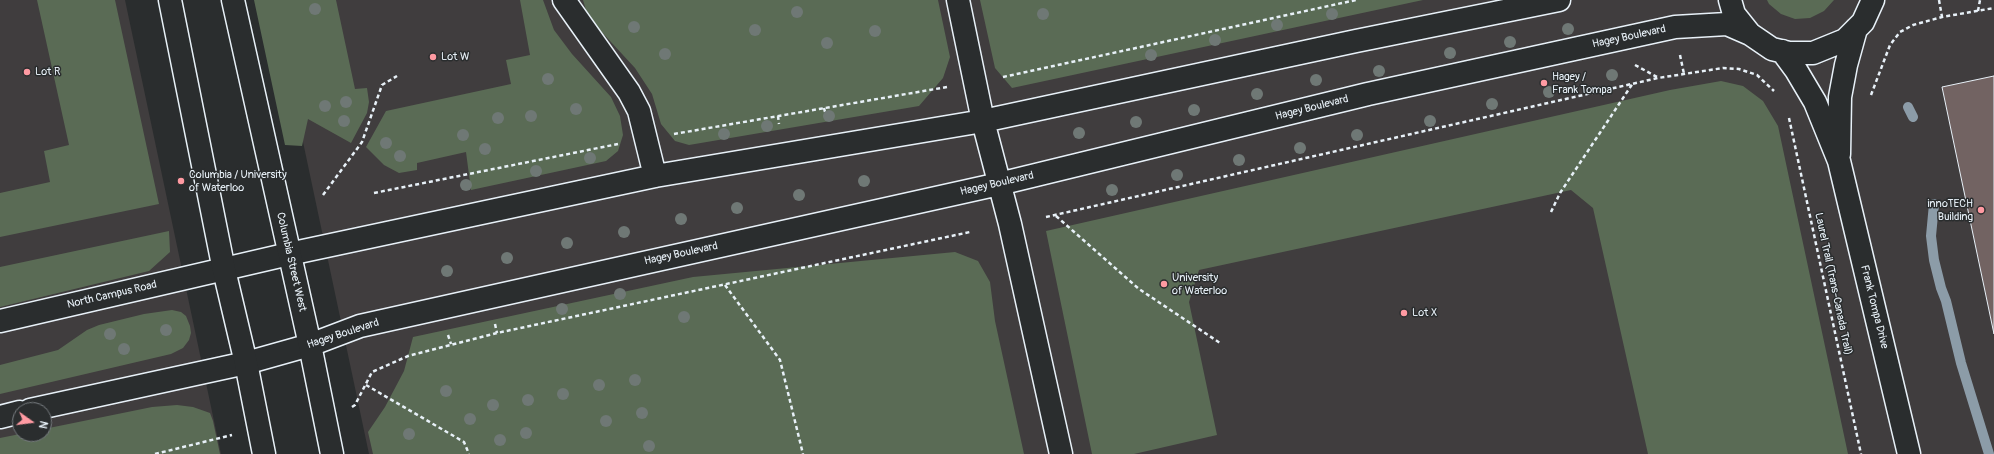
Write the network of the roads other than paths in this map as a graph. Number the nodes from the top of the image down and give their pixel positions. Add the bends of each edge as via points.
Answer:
1 (170, 0) edge
2 (232, 0) edge
3 (564, 0) edge
4 (958, 0) edge
5 (1560, 0) edge
6 (1730, 0) edge
7 (1875, 2) edge
8 (1856, 29) junction
9 (1750, 34) junction
10 (1782, 51) junction
11 (983, 121) junction
12 (1839, 161) junction
13 (656, 176) junction
14 (999, 184) junction
15 (289, 254) junction
16 (224, 270) junction
17 (0, 321) edge
18 (310, 345) junction
19 (246, 363) junction
20 (52, 405) edge
21 (12, 414) edge
22 (0, 417) edge
23 (264, 454) edge
24 (332, 454) edge
25 (1061, 454) edge
26 (1909, 454) edge

1 - 16 street
2 - 15 street, Columbia Street West
3 - 13 street via 629,92 639,111
4 - 11 street
5 - 11 street
6 - 9 street via 1734,14
7 - 8 street via 1864,22
8 - 10 street via 1845,40 1813,53
8 - 12 street, Frank Tompa Drive via 1840,97
9 - 10 street via 1772,49
9 - 14 street, Hagey Boulevard via 1727,24 1675,27 1368,94
10 - 12 street, Frank Tompa Drive via 1815,102
11 - 13 street
11 - 14 street
12 - 26 street, Frank Tompa Drive
13 - 15 street
14 - 18 street, Hagey Boulevard via 360,326
14 - 25 street
15 - 16 street
15 - 18 street, Columbia Street West
16 - 17 street, North Campus Road
16 - 19 street
18 - 19 street, Hagey Boulevard
18 - 24 street, Columbia Street West
19 - 20 street
19 - 23 street
21 - 22 street

